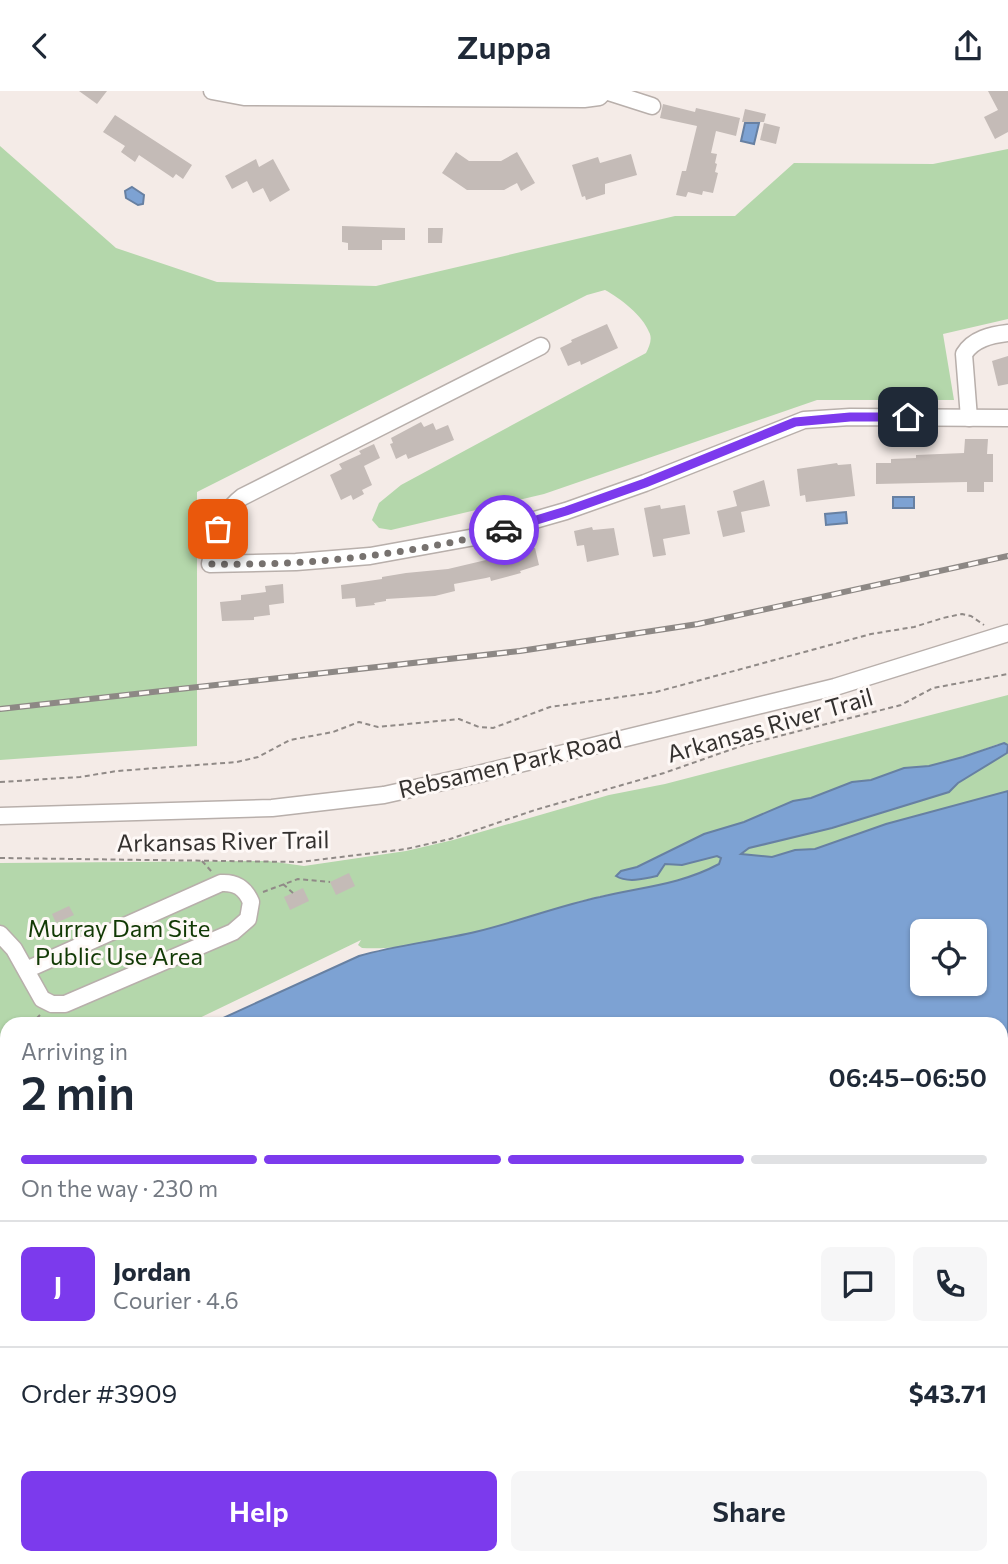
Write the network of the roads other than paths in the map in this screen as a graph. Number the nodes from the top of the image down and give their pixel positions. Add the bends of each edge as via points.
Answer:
1 (212, 91) edge
2 (605, 91) edge
3 (652, 106) dead end
4 (1008, 333) edge
5 (541, 346) dead end
6 (969, 418) junction
7 (1008, 418) edge
8 (1002, 635) edge
9 (0, 816) edge
10 (0, 934) edge
11 (26, 969) junction

1 - 2 street via 244,97 572,99 599,97
2 - 3 street
4 - 6 street via 982,339 964,354
5 - 6 street via 242,497 226,512 210,564 370,556 475,537 593,502 804,420
6 - 7 street
8 - 9 street, Rebsamen Park Road via 835,687 384,795 272,808
10 - 11 street
11 - 11 street via 42,999 65,1004 241,928 251,913 250,898 236,884 221,883

